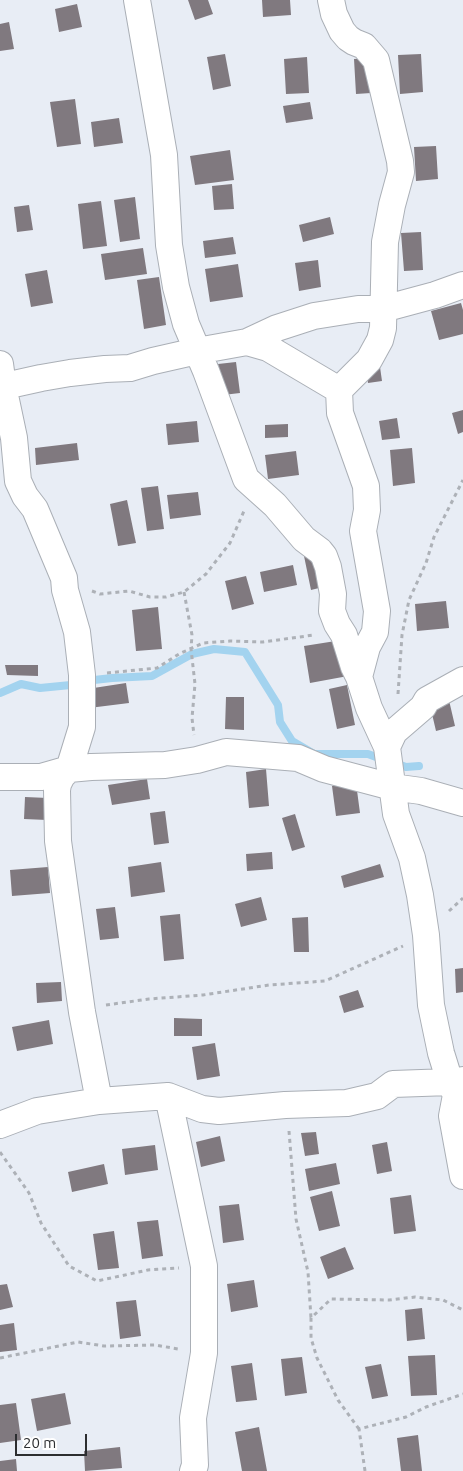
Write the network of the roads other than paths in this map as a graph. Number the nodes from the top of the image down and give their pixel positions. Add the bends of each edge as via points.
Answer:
1 (137, 0) edge
2 (331, 0) edge
3 (463, 285) edge
4 (383, 309) junction
5 (247, 342) junction
6 (197, 351) junction
7 (1, 379) edge
8 (339, 390) junction
9 (359, 677) junction
10 (463, 680) edge
11 (391, 740) junction
12 (69, 769) junction
13 (0, 778) edge
14 (392, 786) junction
15 (463, 803) edge
16 (456, 1081) edge
17 (168, 1096) junction
18 (99, 1101) junction
19 (0, 1125) edge
20 (463, 1176) edge
21 (193, 1471) edge

1 - 6 street via 164,155 169,245 176,287
2 - 4 street via 342,31 369,50 376,60 400,161 401,172 385,242
3 - 4 street
4 - 5 street via 358,309 314,316
4 - 8 street via 382,334 369,360
5 - 6 street
5 - 8 street via 268,348
6 - 7 street via 130,368
6 - 9 street via 246,479 324,556 333,594 332,612
7 - 12 street via 14,438 18,481 35,509 64,578 76,632 82,675 82,727
8 - 9 street via 342,421 366,486 367,510 363,531 377,611 375,632 367,647
9 - 11 street via 369,708
10 - 11 street via 427,700
11 - 14 street
12 - 13 street via 41,777
12 - 14 street via 165,765 226,752 298,758 324,769
12 - 18 street via 62,776 57,790 58,841 82,1012
14 - 15 street
14 - 16 street via 396,814 412,858 420,895 431,1005 441,1053
16 - 17 street via 393,1084 376,1096 347,1103 219,1111 202,1109
16 - 20 street via 452,1116
17 - 18 street
17 - 21 street via 204,1266 204,1353 193,1418
18 - 19 street via 37,1111

